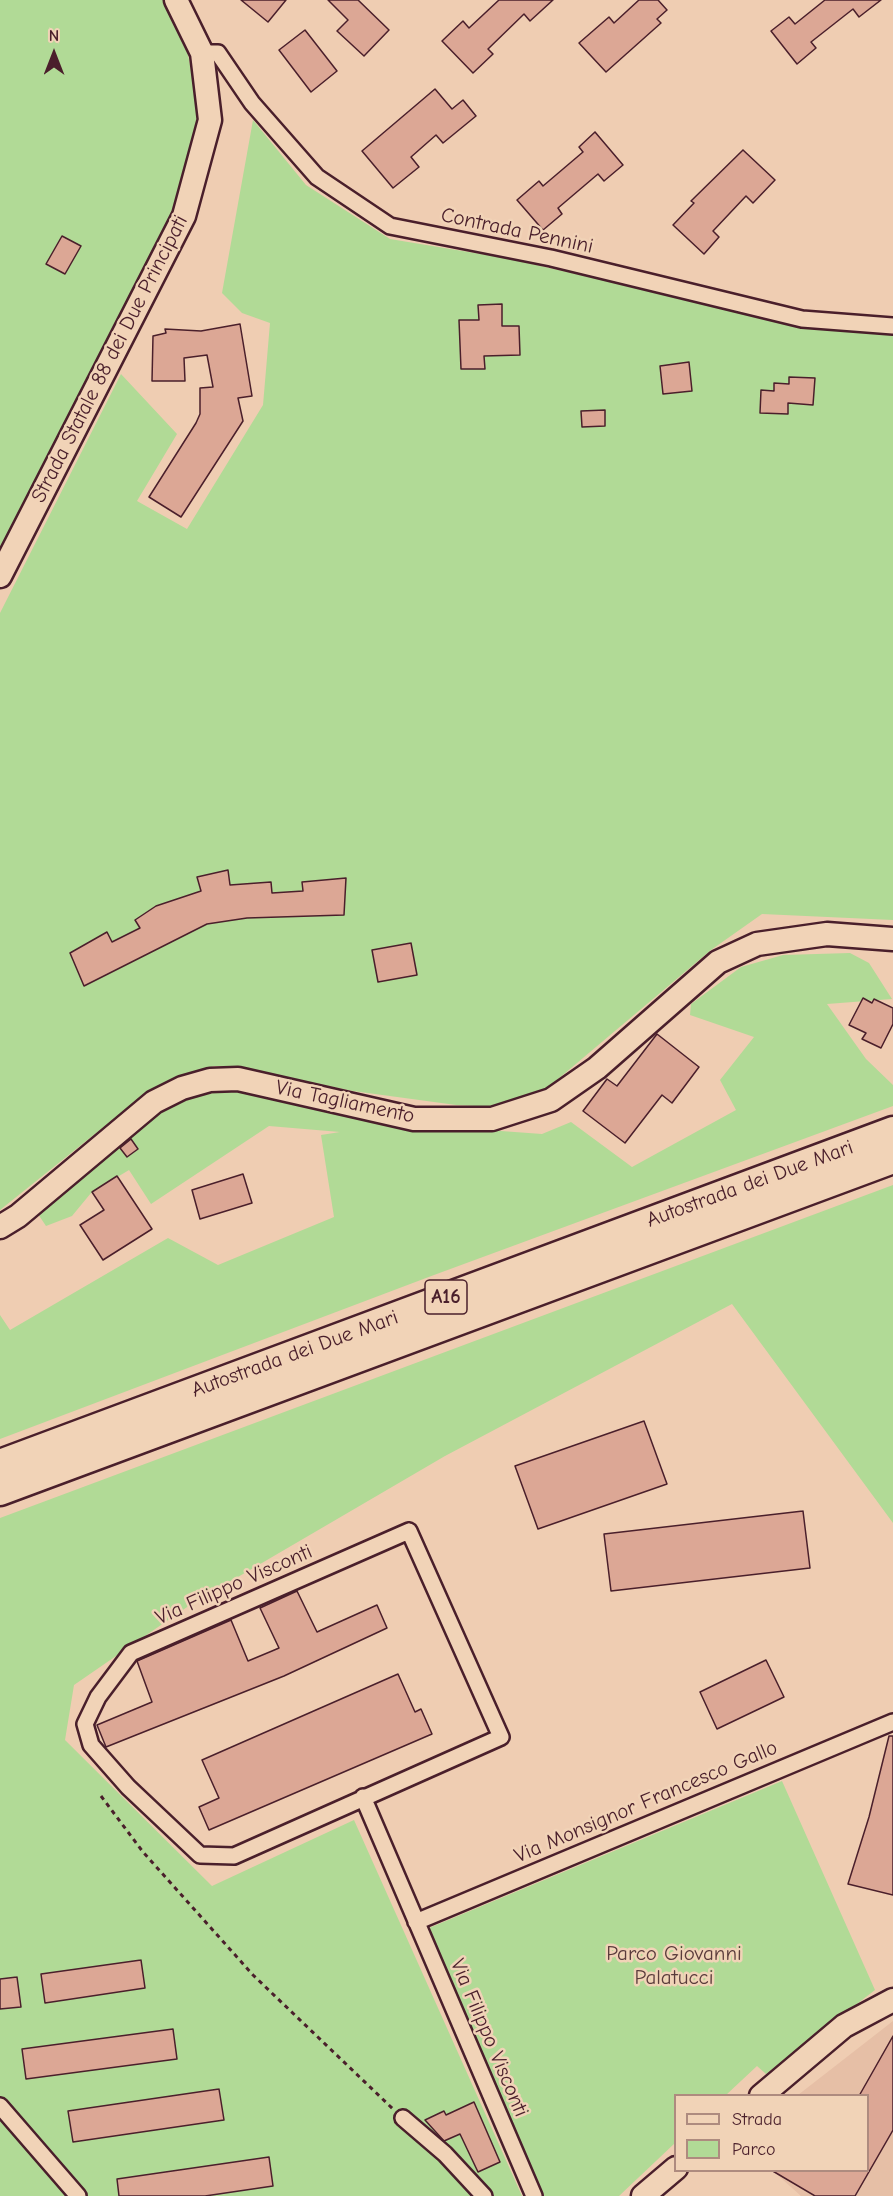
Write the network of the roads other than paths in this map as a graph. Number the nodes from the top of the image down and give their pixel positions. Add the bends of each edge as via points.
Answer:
1 (176, 0) edge
2 (202, 53) junction
3 (893, 326) edge
4 (0, 576) edge
5 (893, 939) edge
6 (893, 1131) edge
7 (893, 1159) edge
8 (2, 1226) edge
9 (0, 1464) edge
10 (0, 1491) edge
11 (893, 1722) edge
12 (363, 1797) junction
13 (416, 1922) junction
14 (893, 2000) edge
15 (763, 2094) edge
16 (0, 2106) edge
17 (403, 2118) road end
18 (674, 2169) edge
19 (78, 2196) edge
20 (484, 2196) edge
21 (534, 2196) edge
22 (643, 2196) edge

1 - 2 main road, Strada Statale 88 dei Due Principati
2 - 3 street, Contrada Pennini via 218,53 252,103 317,177 390,226 550,258 802,319
2 - 4 main road, Strada Statale 88 dei Due Principati via 210,120 184,216
5 - 8 main road, Via Tagliamento via 827,934 757,945 718,962 597,1068 551,1100 492,1119 414,1119 238,1079 210,1080 182,1088 154,1102
6 - 9 highway, Autostrada dei Due Mari / A16
7 - 10 highway, Autostrada dei Due Mari / A16
11 - 13 street, Via Monsignor Francesco Gallo
12 - 12 street, Via Filippo Visconti via 501,1737 409,1531 131,1653 98,1697 85,1724 92,1745 128,1787 200,1855 234,1856
12 - 13 street, Via Filippo Visconti
13 - 21 street, Via Filippo Visconti
14 - 15 main road via 844,2026
16 - 19 street
17 - 20 street via 445,2154
18 - 22 main road

